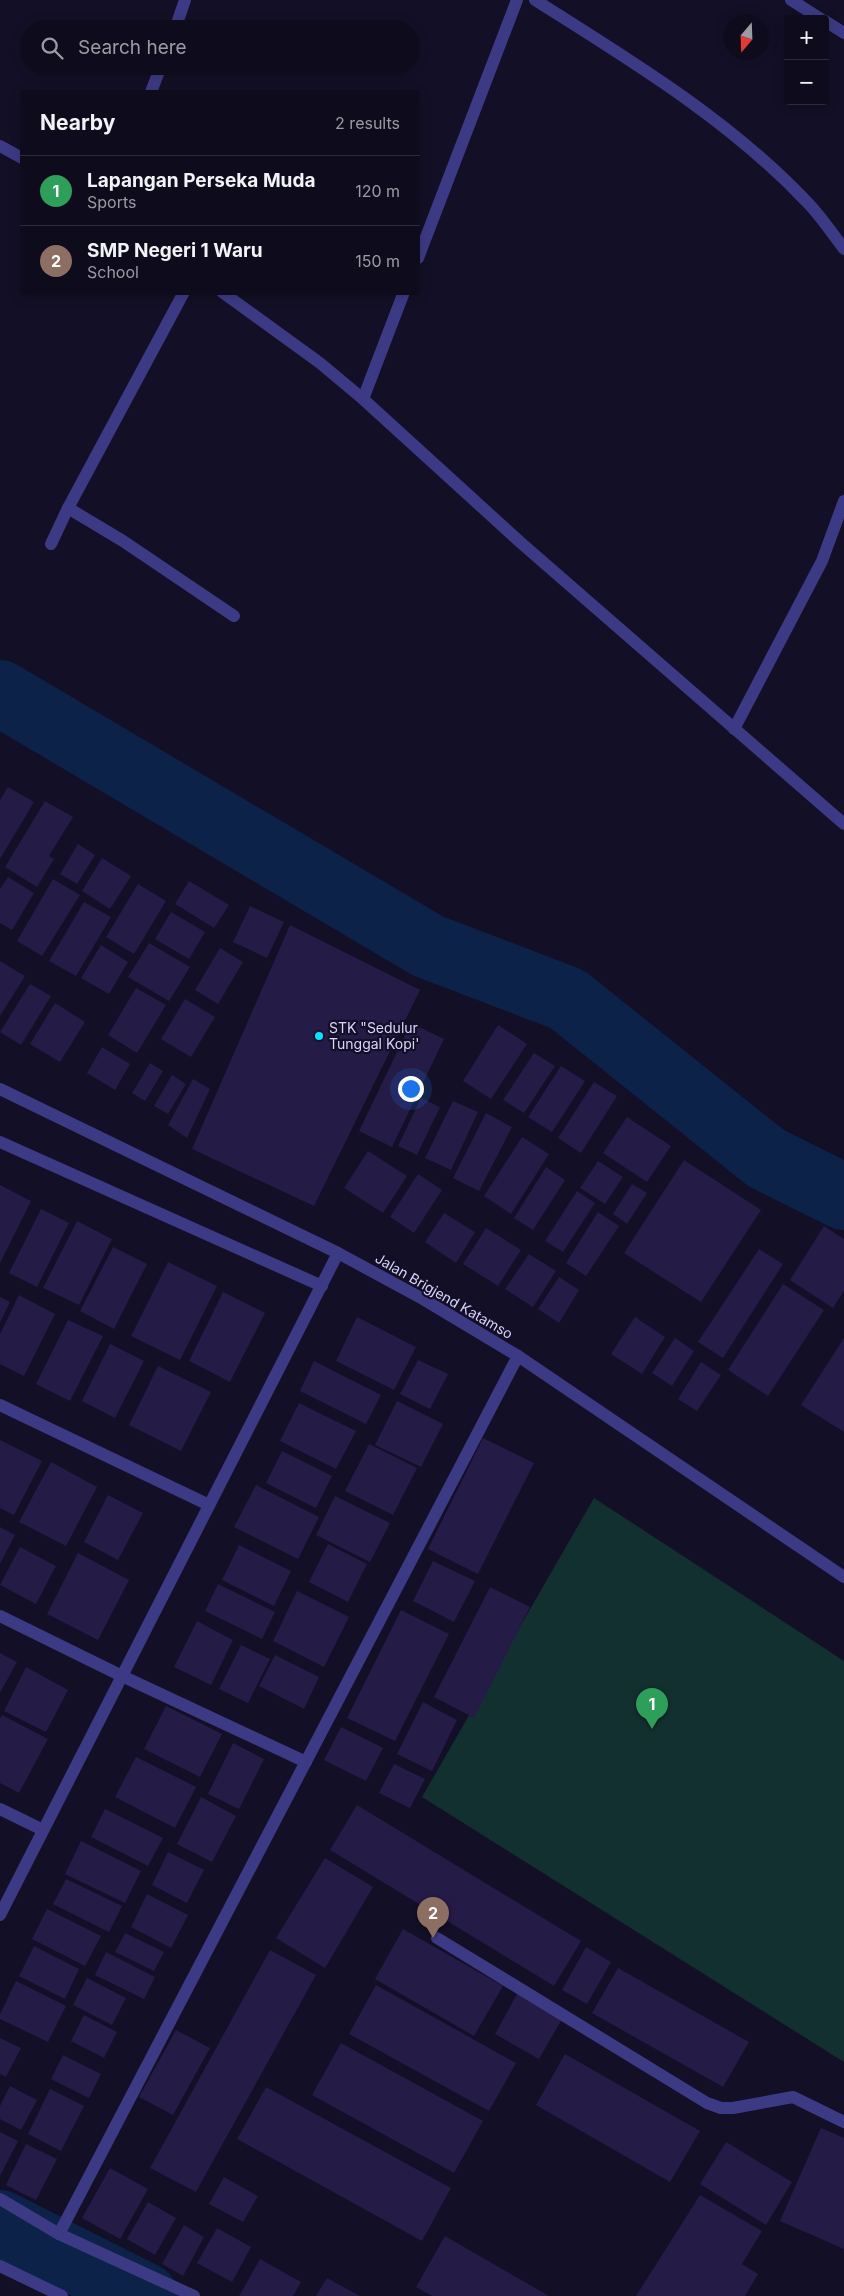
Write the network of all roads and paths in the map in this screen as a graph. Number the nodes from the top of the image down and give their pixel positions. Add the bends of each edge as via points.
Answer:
1 (185, 0) edge
2 (517, 0) edge
3 (535, 0) edge
4 (791, 0) edge
5 (815, 15) edge
6 (178, 20) edge
7 (829, 24) edge
8 (844, 33) edge
9 (158, 75) edge
10 (152, 90) edge
11 (0, 146) edge
12 (20, 157) edge
13 (844, 249) edge
14 (420, 253) edge
15 (182, 295) edge
16 (226, 295) edge
17 (403, 295) edge
18 (364, 399) junction
19 (844, 501) edge
20 (68, 508) junction
21 (51, 544) dead end
22 (234, 616) dead end
23 (734, 729) junction
24 (844, 824) edge
25 (0, 1089) edge
26 (0, 1142) edge
27 (338, 1253) junction
28 (322, 1286) junction
29 (518, 1356) junction
30 (0, 1405) edge
31 (209, 1505) junction
32 (844, 1577) edge
33 (0, 1616) edge
34 (122, 1676) junction
35 (306, 1762) junction
36 (0, 1809) edge
37 (43, 1830) junction
38 (0, 1914) edge
39 (437, 1938) dead end
40 (844, 2122) edge
41 (0, 2199) edge
42 (59, 2234) junction
43 (0, 2266) edge
44 (62, 2296) edge
45 (194, 2296) edge

1 - 6 street
2 - 14 street
3 - 13 street via 655,76 722,126 808,202
4 - 5 street
7 - 8 street
9 - 10 street
11 - 12 street
15 - 20 street
16 - 18 street
17 - 18 street
18 - 23 street via 520,542
19 - 23 street via 822,561
20 - 21 street
20 - 22 street
23 - 24 street
25 - 27 street, Jalan Brigjend Katamso
26 - 28 street
27 - 28 street
27 - 29 street, Jalan Brigjend Katamso
28 - 31 street
29 - 32 street, Jalan Brigjend Katamso
29 - 35 street
30 - 31 street
31 - 34 street
33 - 34 street
34 - 35 street
34 - 37 street
35 - 42 street
36 - 37 street
37 - 38 street
39 - 40 street via 707,2103 733,2108 793,2097
41 - 42 street
42 - 45 street
43 - 44 street

